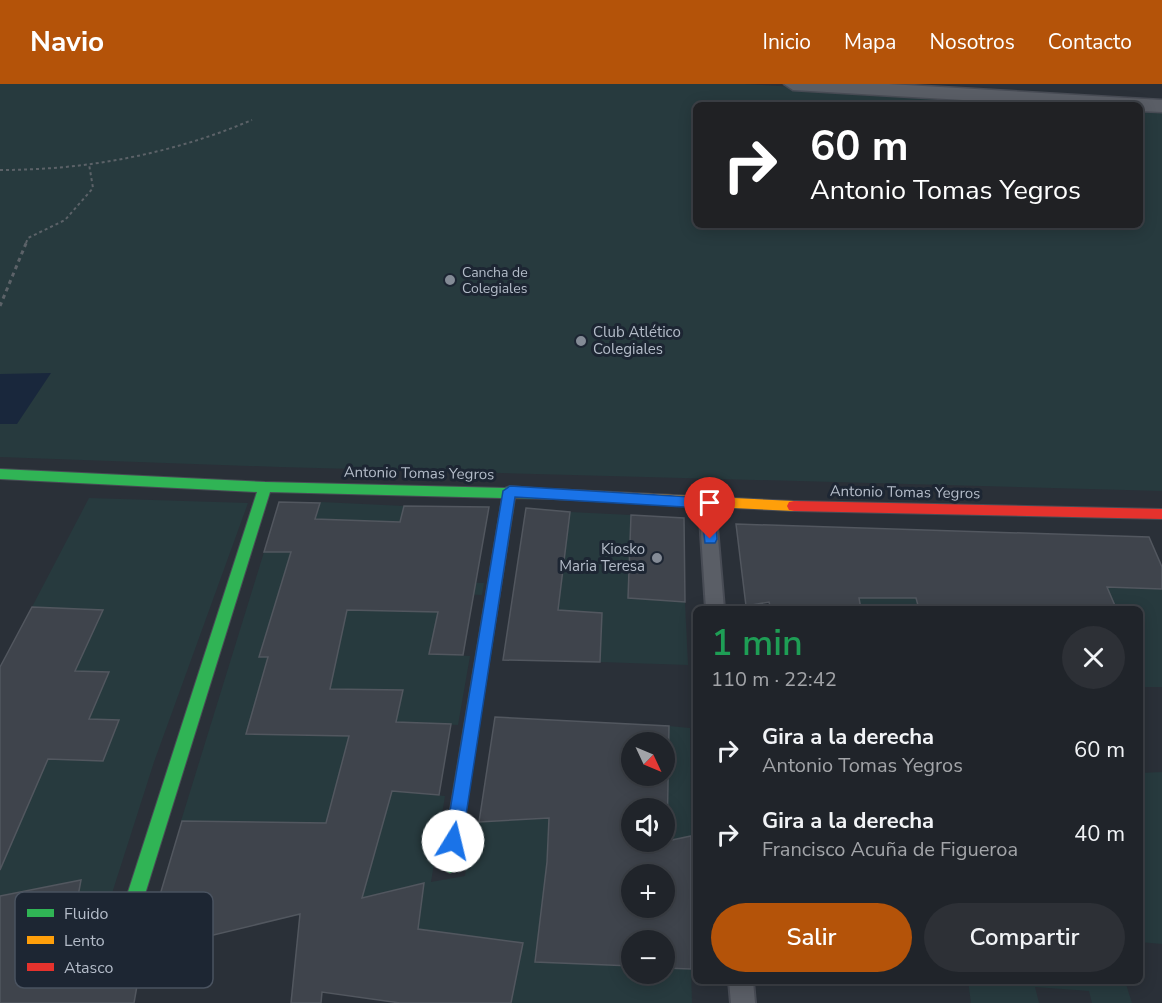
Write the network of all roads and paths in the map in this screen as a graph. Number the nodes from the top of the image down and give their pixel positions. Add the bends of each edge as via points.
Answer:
1 (793, 84) edge
2 (869, 87) edge
3 (1100, 102) edge
4 (1143, 105) edge
5 (1162, 106) edge
6 (252, 120) dead end
7 (89, 164) junction
8 (0, 170) edge
9 (0, 306) edge
10 (0, 474) edge
11 (265, 487) junction
12 (510, 491) junction
13 (707, 503) junction
14 (1162, 514) edge
15 (715, 606) edge
16 (450, 864) dead end
17 (137, 892) edge
18 (741, 984) edge
19 (743, 1003) edge

1 - 2 street
2 - 3 street
4 - 5 street
6 - 7 path via 189,145
7 - 8 path via 36,171
7 - 9 path via 93,188 65,219 28,238
10 - 11 street, Antonio Tomas Yegros
11 - 12 street, Antonio Tomas Yegros
11 - 17 street
12 - 13 street, Antonio Tomas Yegros
12 - 16 street
13 - 14 street, Antonio Tomas Yegros
13 - 15 lane
18 - 19 lane

